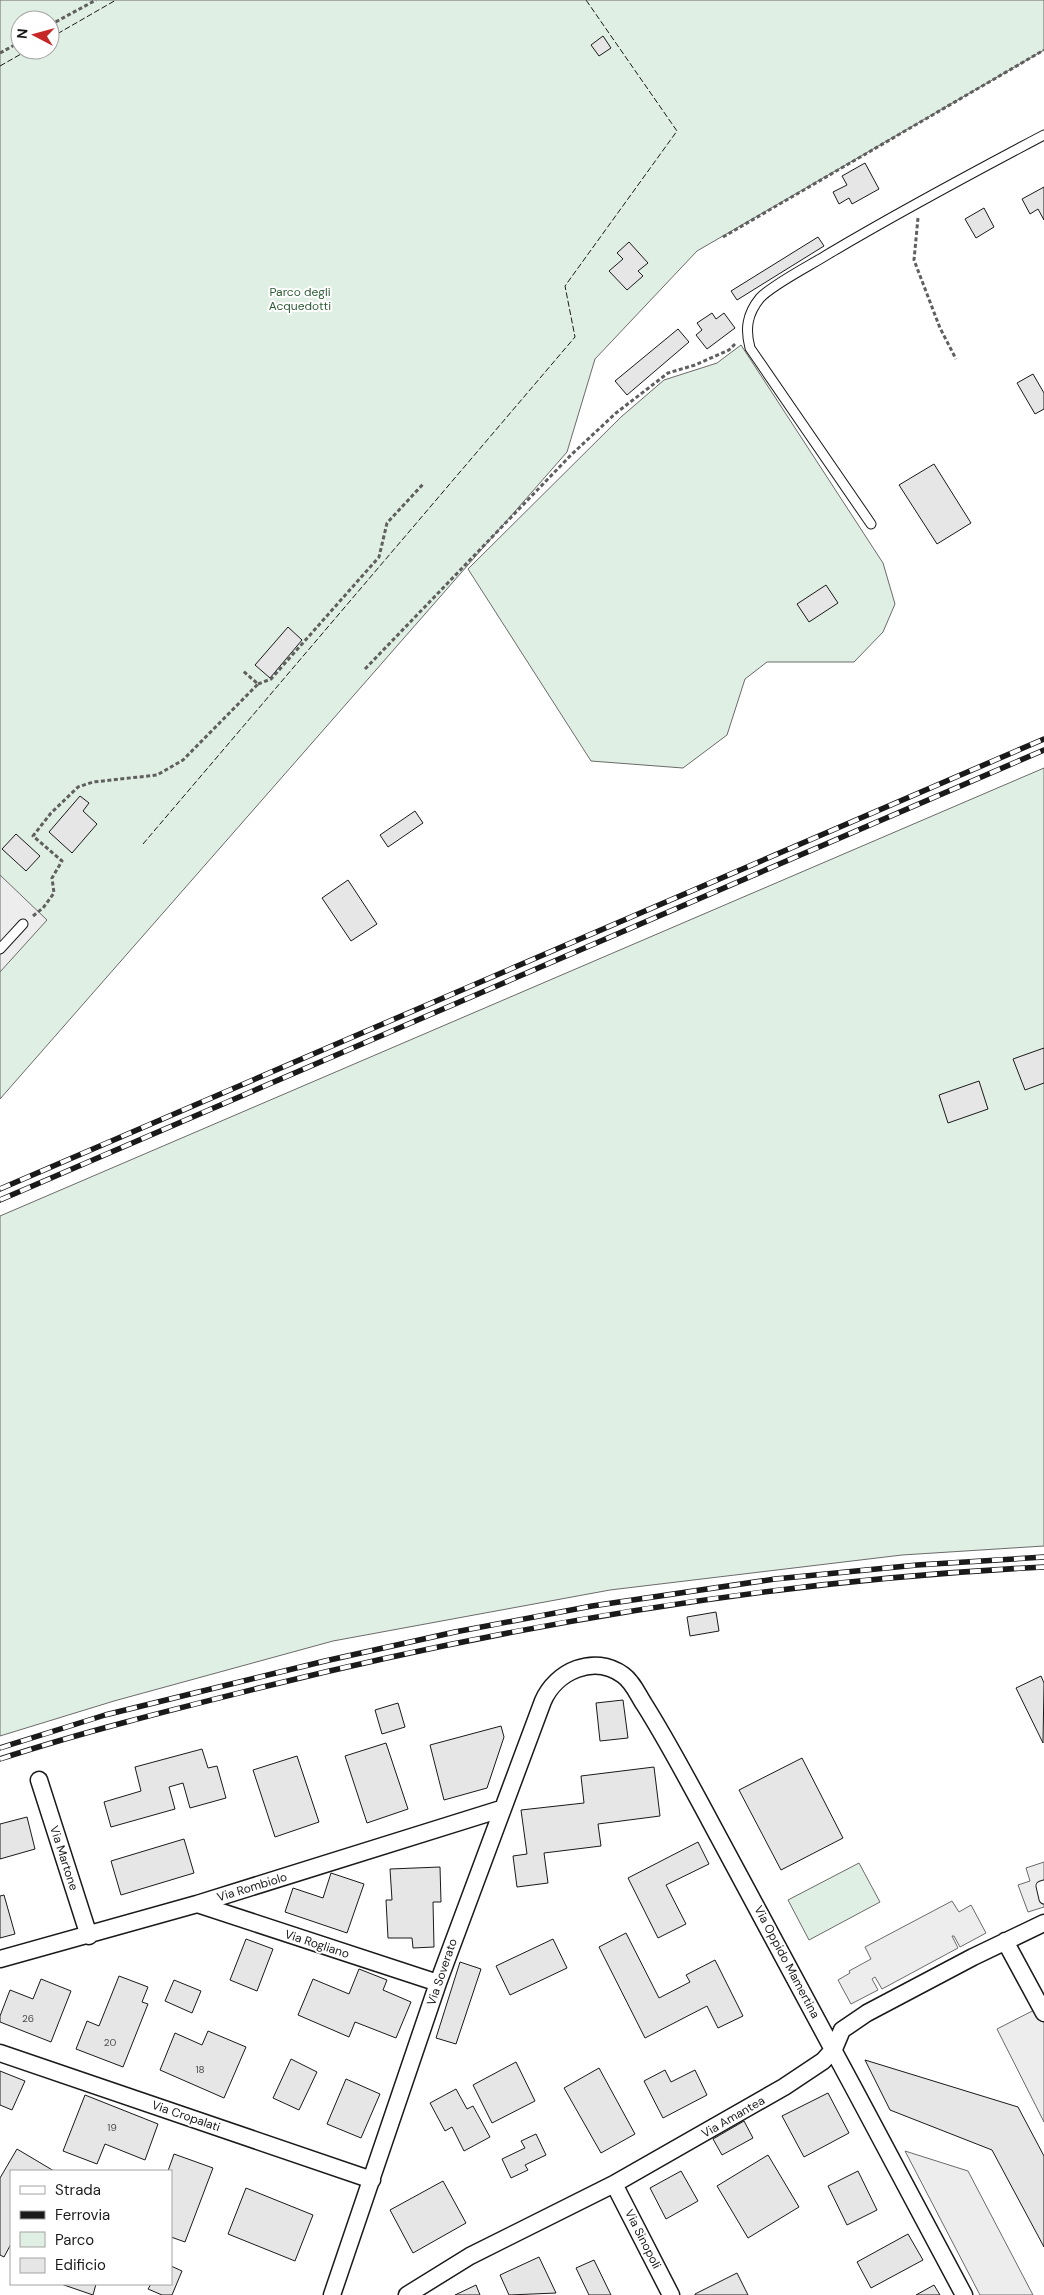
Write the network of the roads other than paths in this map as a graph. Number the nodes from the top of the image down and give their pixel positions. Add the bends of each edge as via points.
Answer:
1 (1044, 135) edge
2 (870, 524) dead end
3 (23, 924) road end
4 (0, 949) edge
5 (580, 1668) joint
6 (39, 1780) dead end
7 (501, 1809) junction
8 (1044, 1885) edge
9 (1044, 1899) edge
10 (197, 1904) junction
11 (1044, 1923) edge
12 (89, 1936) junction
13 (1005, 1941) junction
14 (0, 1959) edge
15 (438, 1983) junction
16 (1044, 2012) edge
17 (834, 2049) junction
18 (0, 2053) edge
19 (372, 2180) junction
20 (614, 2184) junction
21 (332, 2295) edge
22 (407, 2295) edge
23 (671, 2295) edge
24 (964, 2295) edge

1 - 2 lane via 920,200 793,275 761,298 750,314 746,331 750,348
3 - 4 lane
5 - 7 street, Via Soverato via 564,1675 546,1693
5 - 17 street, Via Oppido Mamertina via 609,1668 623,1675 631,1684
6 - 12 street, Via Martone
7 - 10 street, Via Rombiolo
7 - 15 street, Via Soverato
8 - 9 lane via 1040,1886
10 - 12 street, Via Rombiolo
10 - 15 street, Via Rogliano
11 - 13 street, Via Amantea
12 - 14 street, Via Rombiolo
13 - 16 street
13 - 17 street, Via Amantea via 848,2025 839,2034
15 - 19 street, Via Soverato
17 - 20 street, Via Amantea via 823,2062 772,2094
17 - 24 street, Via Oppido Mamertina
18 - 19 street, Via Cropalati
19 - 21 street, Via Soverato
20 - 22 street, Via Amantea via 494,2243
20 - 23 street, Via Sinopoli

